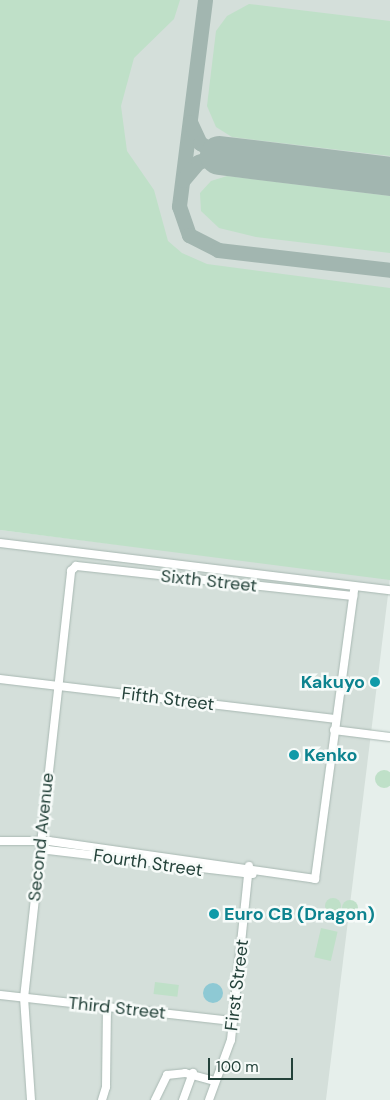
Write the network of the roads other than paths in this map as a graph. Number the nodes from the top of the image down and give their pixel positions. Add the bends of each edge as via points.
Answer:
1 (0, 543) edge
2 (69, 575) joint
3 (390, 590) edge
4 (0, 679) edge
5 (57, 686) junction
6 (335, 718) junction
7 (334, 730) junction
8 (390, 737) edge
9 (0, 840) edge
10 (40, 844) junction
11 (118, 850) junction
12 (153, 854) junction
13 (117, 859) junction
14 (192, 860) junction
15 (152, 864) junction
16 (236, 865) junction
17 (249, 866) junction
18 (191, 869) junction
19 (257, 872) junction
20 (235, 875) junction
21 (248, 876) junction
22 (0, 995) edge
23 (24, 998) junction
24 (107, 1008) junction
25 (233, 1021) junction
26 (193, 1074) junction
27 (215, 1080) junction
28 (31, 1100) edge
29 (102, 1100) edge
30 (155, 1100) edge
31 (183, 1100) edge
32 (209, 1100) edge

1 - 3 street
2 - 5 street, Second Avenue
2 - 6 street, Sixth Street via 76,566 354,594
4 - 5 street, Fifth Street
5 - 6 street, Fifth Street
5 - 10 street, Second Avenue
6 - 7 street
7 - 8 street
7 - 19 street via 315,879
9 - 10 street, Fourth Street
10 - 11 street, Fourth Street via 50,841
10 - 13 street, Fourth Street via 48,850
10 - 23 street, Second Avenue
11 - 12 street, Fourth Street
11 - 13 street
12 - 14 street, Fourth Street
12 - 15 street
13 - 15 street, Fourth Street
14 - 16 street, Fourth Street
14 - 18 street
15 - 18 street, Fourth Street
16 - 17 street, Fourth Street
16 - 20 street
17 - 19 street
17 - 21 street, First Street
18 - 20 street, Fourth Street
19 - 21 street, Fourth Street
20 - 21 street, Fourth Street
21 - 25 street, First Street
22 - 23 street, Third Street
23 - 24 street, Third Street
23 - 28 street, Second Avenue
24 - 25 street, Third Street
24 - 29 street via 106,1087
25 - 27 street, First Street
26 - 27 street
26 - 30 street via 167,1075
26 - 31 street
27 - 32 street, First Street

